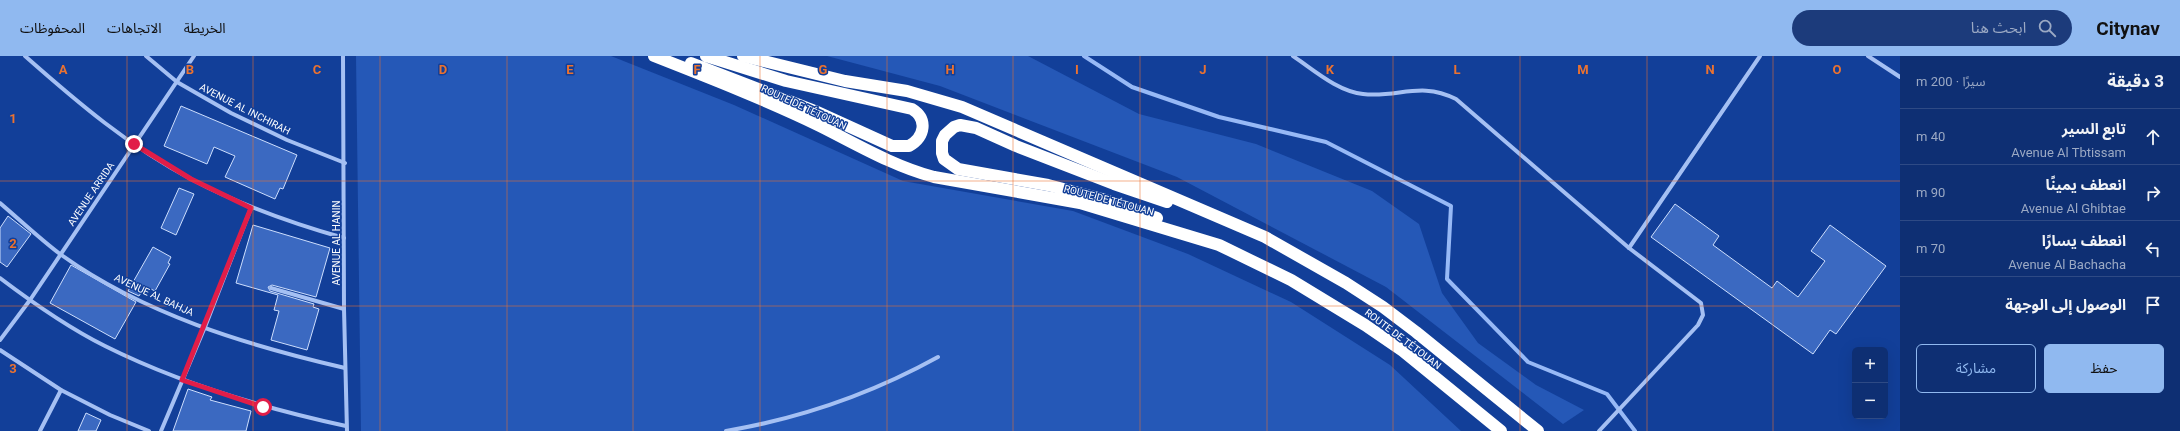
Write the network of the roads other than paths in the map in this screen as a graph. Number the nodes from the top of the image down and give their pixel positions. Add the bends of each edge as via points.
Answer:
1 (25, 56) edge
2 (146, 56) edge
3 (194, 56) edge
4 (344, 56) edge
5 (654, 56) edge
6 (671, 56) edge
7 (706, 56) edge
8 (743, 56) edge
9 (1293, 56) edge
10 (1760, 56) edge
11 (1868, 56) edge
12 (1900, 77) edge
13 (177, 82) junction
14 (134, 144) junction
15 (345, 163) junction
16 (0, 203) edge
17 (251, 208) junction
18 (1230, 221) junction
19 (344, 238) junction
20 (1219, 245) junction
21 (1629, 248) junction
22 (60, 253) junction
23 (0, 278) edge
24 (271, 288) dead end
25 (30, 300) junction
26 (344, 309) junction
27 (205, 327) junction
28 (0, 340) edge
29 (0, 350) edge
30 (938, 357) dead end
31 (344, 368) junction
32 (182, 380) junction
33 (61, 390) junction
34 (1606, 424) junction
35 (346, 426) junction
36 (40, 431) edge
37 (149, 431) edge
38 (161, 431) edge
39 (347, 431) edge
40 (726, 431) edge
41 (1501, 431) edge
42 (1538, 431) edge
43 (1599, 431) edge
44 (1603, 431) edge

1 - 14 street via 73,98
2 - 13 street, AVENUE AL INCHIRAH
3 - 13 street, AVENUE ARRIDA
4 - 15 street, AVENUE AL HANIN
5 - 20 highway, ROUTE DE TÉTOUAN via 767,102 917,173 1080,203
6 - 7 highway via 815,111 892,146 909,146 921,134 923,123 912,109 786,81
8 - 18 highway, ROUTE DE TÉTOUAN via 845,81 907,91 949,103
9 - 21 street via 1329,81 1354,92 1382,95 1425,89 1456,99
10 - 21 street
11 - 12 street
13 - 14 street, AVENUE ARRIDA
13 - 15 street, AVENUE AL INCHIRAH via 231,113 287,140
14 - 17 street via 191,179
14 - 22 street, AVENUE ARRIDA
15 - 19 street, AVENUE AL HANIN
16 - 22 street, AVENUE AL BAHJA
17 - 19 street via 297,225
17 - 27 street
18 - 20 highway via 1114,184 976,128 960,125 954,127 942,141 944,159 958,168 1048,184 1102,198
18 - 42 highway, ROUTE DE TÉTOUAN via 1305,259 1383,307
19 - 26 street, AVENUE AL HANIN
20 - 41 highway, ROUTE DE TÉTOUAN via 1291,280 1365,325 1403,351
21 - 34 street via 1698,299 1703,315 1698,325
22 - 25 street, AVENUE ARRIDA
22 - 27 street, AVENUE AL BAHJA via 130,295
23 - 25 street
24 - 26 street
25 - 28 street, AVENUE ARRIDA
25 - 32 street via 104,345
26 - 31 street, AVENUE AL HANIN
27 - 31 street, AVENUE AL BAHJA via 250,344
27 - 32 street
29 - 33 street
30 - 40 street via 890,382 810,412 767,424
31 - 35 street, AVENUE AL HANIN
32 - 35 street via 263,407
32 - 38 street
33 - 36 street
33 - 37 street
34 - 43 street
34 - 44 street
35 - 39 street, AVENUE AL HANIN

